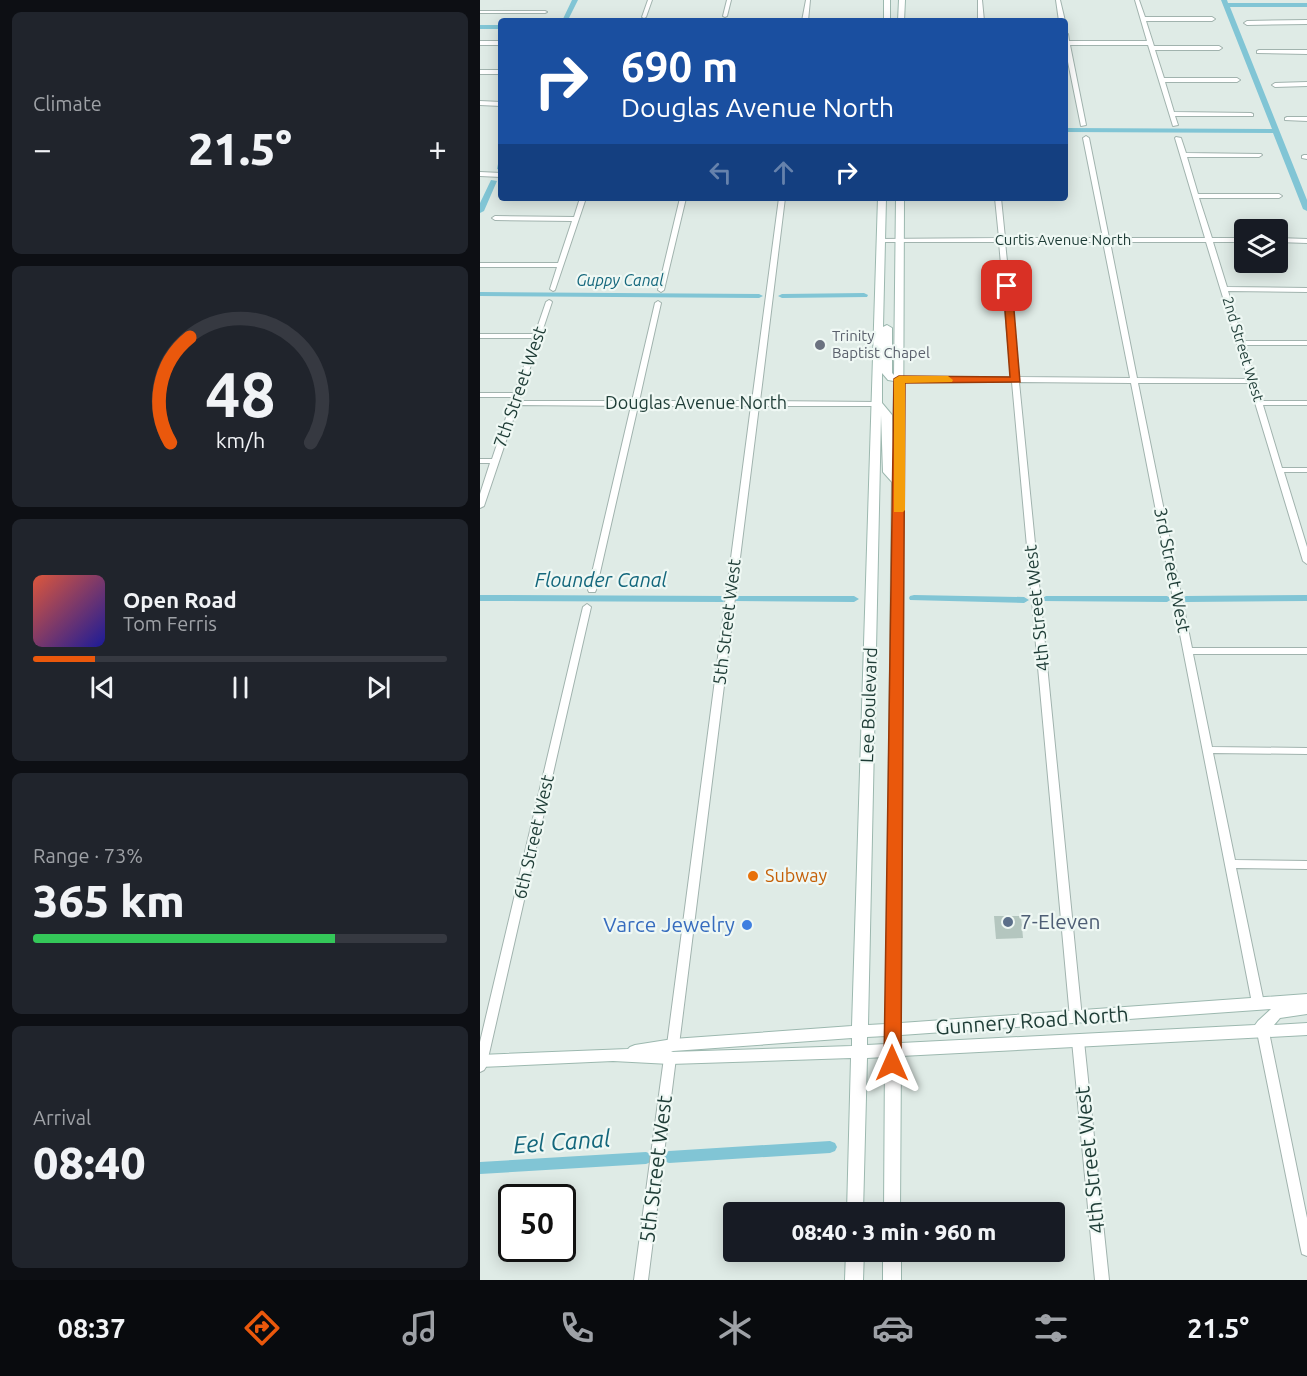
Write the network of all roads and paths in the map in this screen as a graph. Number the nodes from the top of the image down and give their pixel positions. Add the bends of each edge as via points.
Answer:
1 (650, 0) edge
2 (729, 0) edge
3 (808, 0) edge
4 (887, 0) edge
5 (902, 0) edge
6 (980, 0) edge
7 (1058, 0) edge
8 (1137, 0) edge
9 (887, 10) junction
10 (480, 12) edge
11 (544, 12) dead end
12 (725, 16) dead end
13 (644, 17) dead end
14 (805, 18) edge
15 (887, 18) edge
16 (893, 18) edge
17 (901, 18) edge
18 (981, 18) edge
19 (1061, 18) edge
20 (1143, 19) junction
21 (1212, 19) dead end
22 (1307, 22) edge
23 (1247, 23) dead end
24 (1068, 42) edge
25 (480, 43) edge
26 (498, 43) edge
27 (1151, 46) junction
28 (1219, 48) dead end
29 (1068, 52) edge
30 (1259, 52) dead end
31 (1307, 52) edge
32 (480, 72) edge
33 (498, 72) edge
34 (1161, 80) junction
35 (1238, 80) dead end
36 (1307, 84) edge
37 (1275, 85) dead end
38 (480, 104) edge
39 (498, 104) edge
40 (1172, 114) junction
41 (1251, 114) dead end
42 (1287, 119) dead end
43 (1307, 119) edge
44 (1083, 125) dead end
45 (1175, 125) dead end
46 (1086, 138) dead end
47 (1179, 138) dead end
48 (1184, 155) junction
49 (1259, 155) dead end
50 (480, 174) edge
51 (498, 175) edge
52 (1197, 196) junction
53 (1279, 196) dead end
54 (582, 201) edge
55 (682, 201) edge
56 (782, 201) edge
57 (882, 201) edge
58 (998, 201) edge
59 (900, 204) edge
60 (495, 218) dead end
61 (576, 219) junction
62 (881, 240) junction
63 (900, 240) junction
64 (1002, 240) junction
65 (1106, 240) junction
66 (1234, 240) edge
67 (1288, 240) edge
68 (1210, 241) junction
69 (1307, 241) edge
70 (480, 265) edge
71 (561, 265) junction
72 (553, 289) dead end
73 (1225, 289) junction
74 (661, 290) dead end
75 (1307, 290) edge
76 (549, 302) dead end
77 (658, 303) dead end
78 (879, 315) junction
79 (480, 336) edge
80 (537, 336) junction
81 (1241, 343) junction
82 (1307, 343) edge
83 (899, 379) junction
84 (1016, 380) junction
85 (1134, 380) junction
86 (1252, 381) junction
87 (480, 395) edge
88 (516, 399) junction
89 (635, 403) junction
90 (1259, 403) junction
91 (1307, 403) edge
92 (756, 404) junction
93 (877, 404) junction
94 (480, 461) edge
95 (495, 461) junction
96 (1279, 470) junction
97 (1307, 470) edge
98 (899, 482) junction
99 (480, 506) edge
100 (1304, 544) edge
101 (1307, 561) edge
102 (592, 590) dead end
103 (587, 607) dead end
104 (1188, 651) junction
105 (1307, 651) edge
106 (1207, 750) junction
107 (1307, 751) edge
108 (1230, 864) junction
109 (1307, 865) edge
110 (1307, 1000) edge
111 (1258, 1003) junction
112 (1307, 1008) edge
113 (1076, 1018) junction
114 (1307, 1029) edge
115 (892, 1031) junction
116 (1263, 1032) junction
117 (859, 1034) junction
118 (1078, 1041) junction
119 (892, 1051) junction
120 (671, 1052) junction
121 (859, 1052) junction
122 (480, 1063) edge
123 (1301, 1193) edge
124 (855, 1202) edge
125 (892, 1202) edge
126 (1307, 1250) edge
127 (855, 1262) edge
128 (892, 1262) edge
129 (641, 1280) edge
130 (854, 1280) edge
131 (892, 1280) edge
132 (1102, 1280) edge

1 - 13 street
2 - 12 street
3 - 14 street
4 - 9 main road
5 - 17 main road
6 - 18 street
7 - 19 street
8 - 20 street
9 - 15 main road
9 - 16 main road via 893,12
10 - 11 street
20 - 21 street
20 - 27 street
22 - 23 street
24 - 27 street
25 - 26 street
27 - 28 street
27 - 34 street
29 - 44 street
30 - 31 street
32 - 33 street
34 - 35 street
34 - 40 street
36 - 37 street
38 - 39 street
40 - 41 street
40 - 45 street
42 - 43 street
46 - 65 street, 3rd Street West
47 - 48 street, 2nd Street West
48 - 49 street
48 - 52 street, 2nd Street West
50 - 51 street
52 - 53 street
52 - 68 street, 2nd Street West
54 - 61 street
55 - 74 street
56 - 92 street, 5th Street West
57 - 62 main road, Lee Boulevard
58 - 64 street, 4th Street West
59 - 63 main road, Lee Boulevard
60 - 61 street
61 - 71 street
62 - 63 street, Curtis Avenue North
62 - 78 main road, Lee Boulevard
63 - 64 street, Curtis Avenue North
63 - 83 main road, Lee Boulevard
64 - 65 street, Curtis Avenue North
64 - 84 street, 4th Street West
65 - 68 street, Curtis Avenue North
65 - 85 street, 3rd Street West
66 - 68 street, Curtis Avenue North
67 - 69 street
68 - 73 street, 2nd Street West
70 - 71 street
71 - 72 street
73 - 75 street
73 - 81 street, 2nd Street West
76 - 80 street, 7th Street West
77 - 89 street
78 - 83 main road via 887,322 887,373
78 - 93 main road, Lee Boulevard
79 - 80 street
80 - 88 street, 7th Street West
81 - 82 street
81 - 86 street, 2nd Street West
83 - 84 street
83 - 98 main road, Lee Boulevard
84 - 85 street
84 - 113 street, 4th Street West
85 - 86 street
85 - 104 street, 3rd Street West
86 - 90 street, 2nd Street West
87 - 88 street, Douglas Avenue North
88 - 89 street, Douglas Avenue North
88 - 95 street, 7th Street West
89 - 92 street, Douglas Avenue North
89 - 102 street
90 - 91 street
90 - 96 street, 2nd Street West
92 - 93 street, Douglas Avenue North
92 - 120 street, 5th Street West
93 - 98 main road via 887,415 888,472
93 - 117 main road, Lee Boulevard
94 - 95 street
95 - 99 street, 7th Street West
96 - 97 street
96 - 100 street, 2nd Street West
98 - 115 main road, Lee Boulevard
100 - 101 street, 2nd Street West
103 - 122 street, 6th Street West
104 - 105 street
104 - 106 street, 3rd Street West
106 - 107 street
106 - 108 street, 3rd Street West
108 - 109 street
108 - 111 street, 3rd Street West
110 - 111 main road, Gunnery Road North
111 - 113 main road, Gunnery Road North
112 - 116 main road via 1276,1013 1263,1025
113 - 115 main road, Gunnery Road North
114 - 116 main road, Gunnery Road North
115 - 117 main road, Gunnery Road North
115 - 119 main road, Lee Boulevard
116 - 118 main road, Gunnery Road North
116 - 123 street
117 - 120 main road, Gunnery Road North
117 - 121 main road, Lee Boulevard
118 - 119 main road, Gunnery Road North
118 - 132 street, 4th Street West
119 - 121 main road, Gunnery Road North
119 - 125 main road, Lee Boulevard
120 - 121 main road, Gunnery Road North
120 - 122 main road, Gunnery Road North
120 - 129 street, 5th Street West
121 - 124 main road, Lee Boulevard
123 - 126 street
127 - 130 main road
128 - 131 main road

